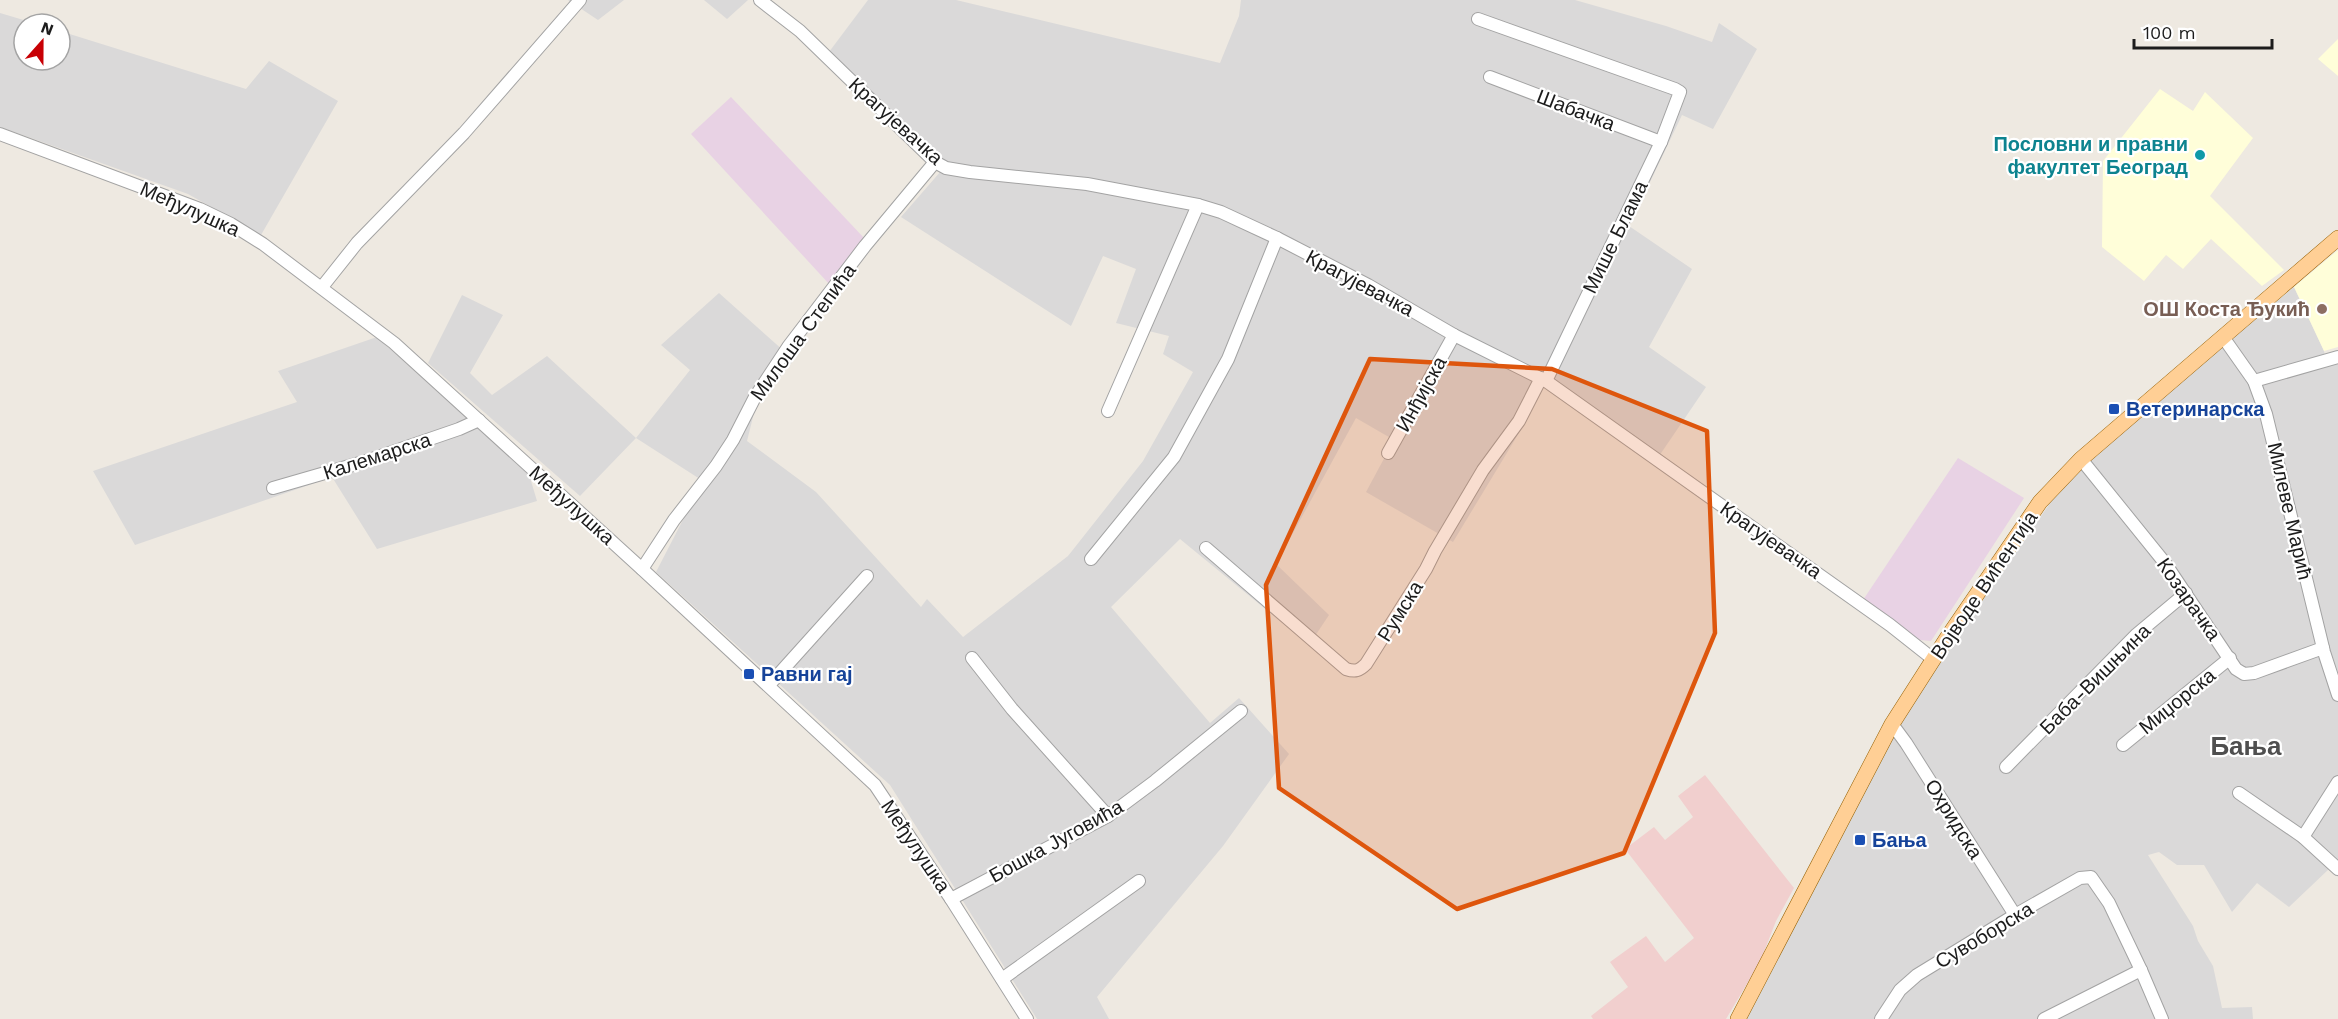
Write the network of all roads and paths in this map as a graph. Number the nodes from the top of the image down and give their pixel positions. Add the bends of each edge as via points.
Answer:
1 (760, 0) edge
2 (579, 1) edge
3 (1478, 19) dead end
4 (1490, 77) dead end
5 (0, 134) edge
6 (1661, 142) junction
7 (936, 162) junction
8 (1198, 205) junction
9 (1277, 238) junction
10 (2338, 238) edge
11 (322, 287) junction
12 (1454, 335) junction
13 (2223, 337) junction
14 (2338, 357) edge
15 (1544, 380) junction
16 (2254, 381) junction
17 (1108, 411) dead end
18 (479, 420) junction
19 (1388, 453) dead end
20 (2081, 459) junction
21 (273, 488) dead end
22 (1206, 548) dead end
23 (1091, 559) dead end
24 (642, 569) junction
25 (867, 576) dead end
26 (2186, 593) junction
27 (2338, 649) edge
28 (2324, 650) junction
29 (972, 658) dead end
30 (2230, 658) junction
31 (1933, 659) junction
32 (769, 686) junction
33 (2338, 695) edge
34 (1240, 711) dead end
35 (1892, 724) junction
36 (2123, 745) dead end
37 (2006, 767) dead end
38 (2338, 782) edge
39 (2239, 793) dead end
40 (1108, 816) junction
41 (2303, 837) junction
42 (2338, 868) edge
43 (1139, 882) dead end
44 (951, 899) junction
45 (2015, 915) junction
46 (2142, 970) junction
47 (1002, 979) junction
48 (1026, 1019) edge
49 (1738, 1019) edge
50 (1881, 1019) edge
51 (2044, 1019) edge
52 (2162, 1019) edge

1 - 7 street, Крагујевачка via 800,31
2 - 11 street via 464,133 357,243
3 - 6 street, Мише Блама via 1675,88 1680,92
4 - 6 street, Шабачка
5 - 11 street, Међулушка via 200,209 263,244
6 - 15 street, Мише Блама
7 - 8 street, Крагујевачка via 970,172 1087,184
7 - 24 street, Милоша Степића via 788,347 722,457
8 - 9 street, Крагујевачка
8 - 17 street
9 - 12 street, Крагујевачка
9 - 23 street via 1228,359 1174,457
10 - 13 main road, Војводе Вићентија
11 - 18 street, Међулушка via 394,343
12 - 15 street, Крагујевачка
12 - 19 street, Инђијска
13 - 16 street, Милеве Марић
13 - 20 main road, Војводе Вићентија
14 - 16 street
15 - 22 street, Румска via 1483,470 1426,569 1360,670 1346,669
15 - 31 street, Крагујевачка
16 - 28 street, Милеве Марић via 2271,430
18 - 21 street, Калемарска via 363,462
18 - 24 street, Међулушка
20 - 26 street, Козарачка
20 - 31 main road, Војводе Вићентија via 2040,502
24 - 32 street, Међулушка
25 - 32 street
26 - 30 street, Козарачка
26 - 37 street, Баба-Вишњина via 2137,634
27 - 28 street, Козарачка
28 - 30 street, Козарачка via 2244,674
28 - 33 street, Милеве Марић
29 - 40 street
30 - 36 street, Миџорска
31 - 35 main road, Војводе Вићентија
32 - 44 street, Међулушка via 875,785
34 - 40 street, Бошка Југовића
35 - 45 street, Охридска
35 - 49 main road, Војводе Вићентија
38 - 41 street
39 - 41 street
40 - 44 street, Бошка Југовића
41 - 42 street
43 - 47 street
44 - 47 street, Међулушка
45 - 46 street, Сувоборска via 2080,878 2091,877 2100,887
45 - 50 street, Сувоборска via 1917,975 1900,990
46 - 51 street
46 - 52 street
47 - 48 street, Међулушка

